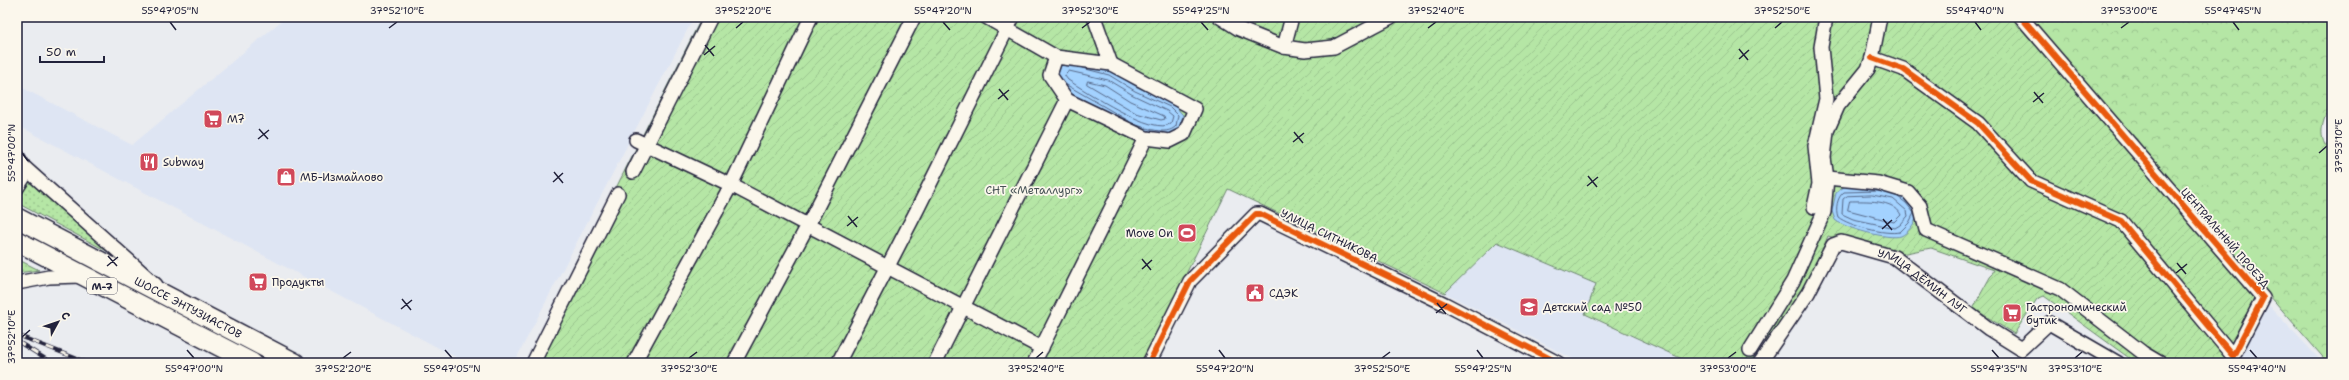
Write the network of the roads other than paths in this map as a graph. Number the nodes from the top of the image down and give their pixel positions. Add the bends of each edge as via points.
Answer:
1 (711, 17) edge
2 (810, 17) edge
3 (914, 17) edge
4 (986, 17) edge
5 (1094, 17) edge
6 (1220, 17) edge
7 (1292, 17) edge
8 (1391, 17) edge
9 (1826, 17) edge
10 (1880, 17) edge
11 (2021, 17) edge
12 (1010, 22) edge
13 (1284, 47) junction
14 (1056, 57) junction
15 (1872, 58) junction
16 (1111, 64) junction
17 (1067, 100) junction
18 (1146, 138) junction
19 (641, 142) junction
20 (17, 155) edge
21 (24, 167) junction
22 (633, 172) dead end
23 (1827, 178) junction
24 (731, 185) junction
25 (17, 188) edge
26 (618, 194) dead end
27 (1814, 207) dead end
28 (17, 218) edge
29 (808, 225) junction
30 (17, 241) edge
31 (887, 267) junction
32 (83, 276) junction
33 (17, 283) edge
34 (172, 299) junction
35 (964, 307) junction
36 (1042, 348) junction
37 (1750, 350) dead end
38 (2230, 360) edge
39 (252, 363) edge
40 (295, 363) edge
41 (533, 363) edge
42 (634, 363) edge
43 (734, 363) edge
44 (838, 363) edge
45 (935, 363) edge
46 (1034, 363) edge
47 (1149, 363) edge
48 (1558, 363) edge
49 (1760, 363) edge
50 (2118, 363) edge
51 (2160, 363) edge

1 - 19 street
2 - 24 street
3 - 29 street
4 - 12 street
5 - 16 street
6 - 13 street via 1239,29
7 - 13 street
8 - 13 street via 1334,47 1305,50
9 - 27 street via 1821,47 1826,99 1815,146 1819,184
10 - 15 street
11 - 38 street, ЦЕНТРАЛЬНЫЙ ПРОЕЗД via 2263,298
12 - 14 street
12 - 31 street
14 - 16 street
14 - 17 street via 1050,75
15 - 23 street via 1868,69 1838,106 1827,131 1824,158
15 - 38 street, ЦЕНТРАЛЬНЫЙ ПРОЕЗД via 1903,69 1978,123 2031,181 2121,221
16 - 18 street via 1196,109 1184,134 1170,141
17 - 18 street
17 - 35 street
18 - 36 street
19 - 22 street
19 - 24 street
20 - 21 street
21 - 25 street via 24,177
21 - 34 street
23 - 37 street via 1824,212 1793,281
23 - 51 street via 1878,183 1908,192 1920,206 1926,230 2060,289 2143,353
24 - 29 street
24 - 42 street
26 - 41 street via 586,248
28 - 34 highway, ШОССЕ ЭНТУЗИАСТОВ / М-7
29 - 31 street
29 - 43 street
30 - 32 highway, ШОССЕ ЭНТУЗИАСТОВ / М-7
31 - 35 street
31 - 44 street
32 - 33 street via 49,277
32 - 39 highway, ШОССЕ ЭНТУЗИАСТОВ / М-7
34 - 40 highway, ШОССЕ ЭНТУЗИАСТОВ / М-7
35 - 36 street
35 - 45 street
36 - 46 street
47 - 48 street, УЛИЦА СИТНИКОВА via 1190,281 1256,214 1265,216 1445,304
49 - 50 street, УЛИЦА ДЁМИН ЛУГ via 1808,293 1833,245 1841,242 1894,257 1983,325 2021,349 2049,322

